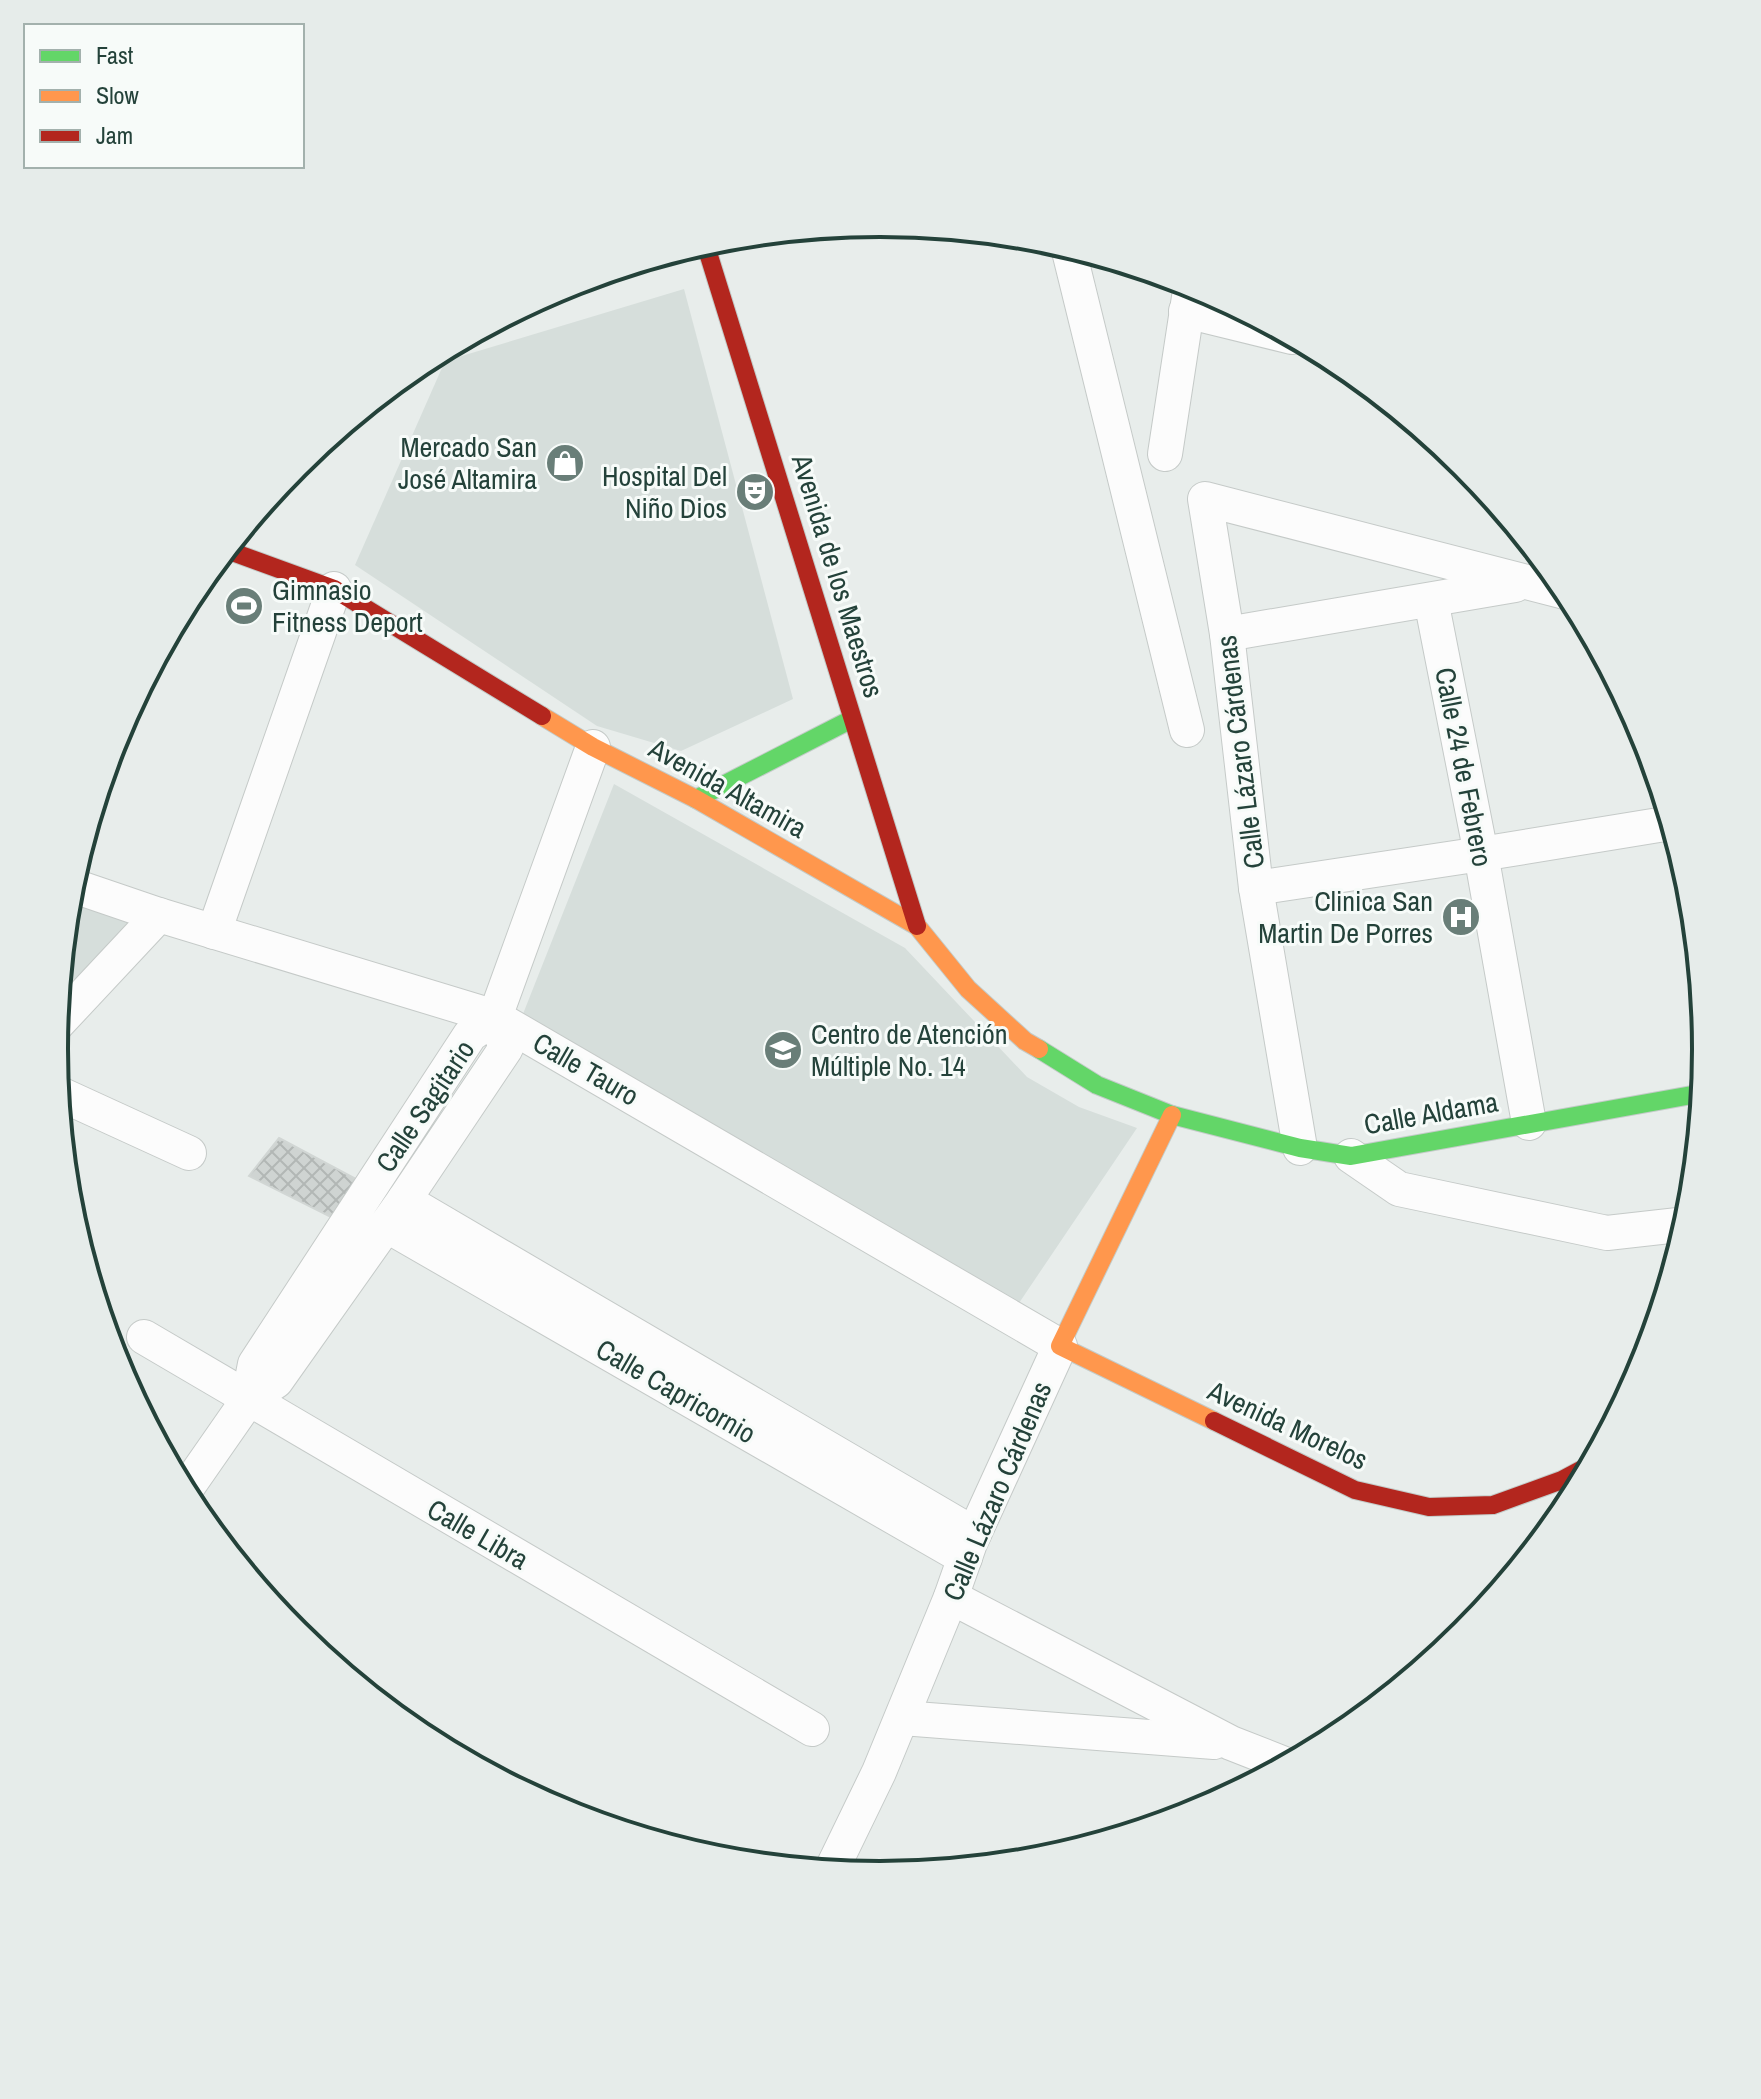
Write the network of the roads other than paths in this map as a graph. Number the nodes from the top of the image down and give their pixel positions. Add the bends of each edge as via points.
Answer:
1 (709, 256) edge
2 (1071, 260) edge
3 (1188, 298) edge
4 (1165, 454) dead end
5 (237, 554) edge
6 (1528, 583) junction
7 (1549, 588) edge
8 (334, 589) junction
9 (1431, 600) junction
10 (1227, 634) junction
11 (852, 719) junction
12 (1187, 730) dead end
13 (593, 747) junction
14 (696, 799) junction
15 (1661, 825) edge
16 (1481, 854) junction
17 (1256, 888) junction
18 (84, 890) edge
19 (159, 915) junction
20 (917, 926) junction
21 (214, 932) junction
22 (69, 1011) edge
23 (495, 1017) junction
24 (1691, 1095) edge
25 (70, 1098) edge
26 (1172, 1115) junction
27 (1529, 1123) junction
28 (1300, 1148) junction
29 (189, 1153) dead end
30 (1351, 1156) junction
31 (395, 1212) junction
32 (1673, 1226) edge
33 (144, 1337) dead end
34 (1060, 1346) junction
35 (248, 1400) junction
36 (1573, 1474) edge
37 (192, 1480) edge
38 (970, 1546) junction
39 (951, 1597) junction
40 (902, 1718) junction
41 (812, 1729) dead end
42 (1231, 1743) junction
43 (1274, 1760) edge
44 (836, 1860) edge

1 - 11 main road, Avenida de los Maestros
2 - 12 street, Calle Lázaro Cárdenas
3 - 4 street
5 - 8 main road, Avenida Altamira
6 - 7 street
6 - 9 street
6 - 10 street, Calle Lázaro Cárdenas via 1205,499
8 - 13 main road, Avenida Altamira
8 - 21 street
9 - 10 street
9 - 16 street, Calle 24 de Febrero
10 - 17 street, Calle Lázaro Cárdenas
11 - 14 main road
11 - 20 main road, Avenida de los Maestros
13 - 14 main road, Avenida Altamira
13 - 23 street
14 - 20 main road, Avenida Altamira
15 - 16 street
16 - 17 street
16 - 27 street, Calle 24 de Febrero
17 - 28 street, Calle Lázaro Cárdenas
18 - 19 street, Calle Tauro
19 - 21 street, Calle Tauro
19 - 22 street
20 - 26 main road, Avenida Altamira via 968,989 1025,1041 1097,1085
21 - 23 street, Calle Tauro
23 - 31 street, Calle Sagitario via 506,1048
23 - 34 street, Calle Tauro
23 - 35 street, Calle Sagitario via 470,1035 255,1364
24 - 27 main road, Calle Aldama
25 - 29 street
26 - 28 main road, Calle Aldama
26 - 34 main road, Calle Lázaro Cárdenas
27 - 30 main road, Calle Aldama
28 - 30 main road, Calle Aldama
30 - 32 street via 1399,1189 1607,1233
31 - 35 street, Calle Sagitario via 276,1381
31 - 38 street, Calle Capricornio
33 - 35 street, Calle Libra
34 - 36 main road, Avenida Morelos via 1355,1490 1429,1507 1493,1505
34 - 38 street, Calle Lázaro Cárdenas
35 - 37 street, Calle Sagitario
35 - 41 street, Calle Libra
38 - 39 street, Calle Lázaro Cárdenas
39 - 40 street, Calle Lázaro Cárdenas
39 - 42 street
40 - 42 street
40 - 44 street, Calle Lázaro Cárdenas
42 - 43 street

